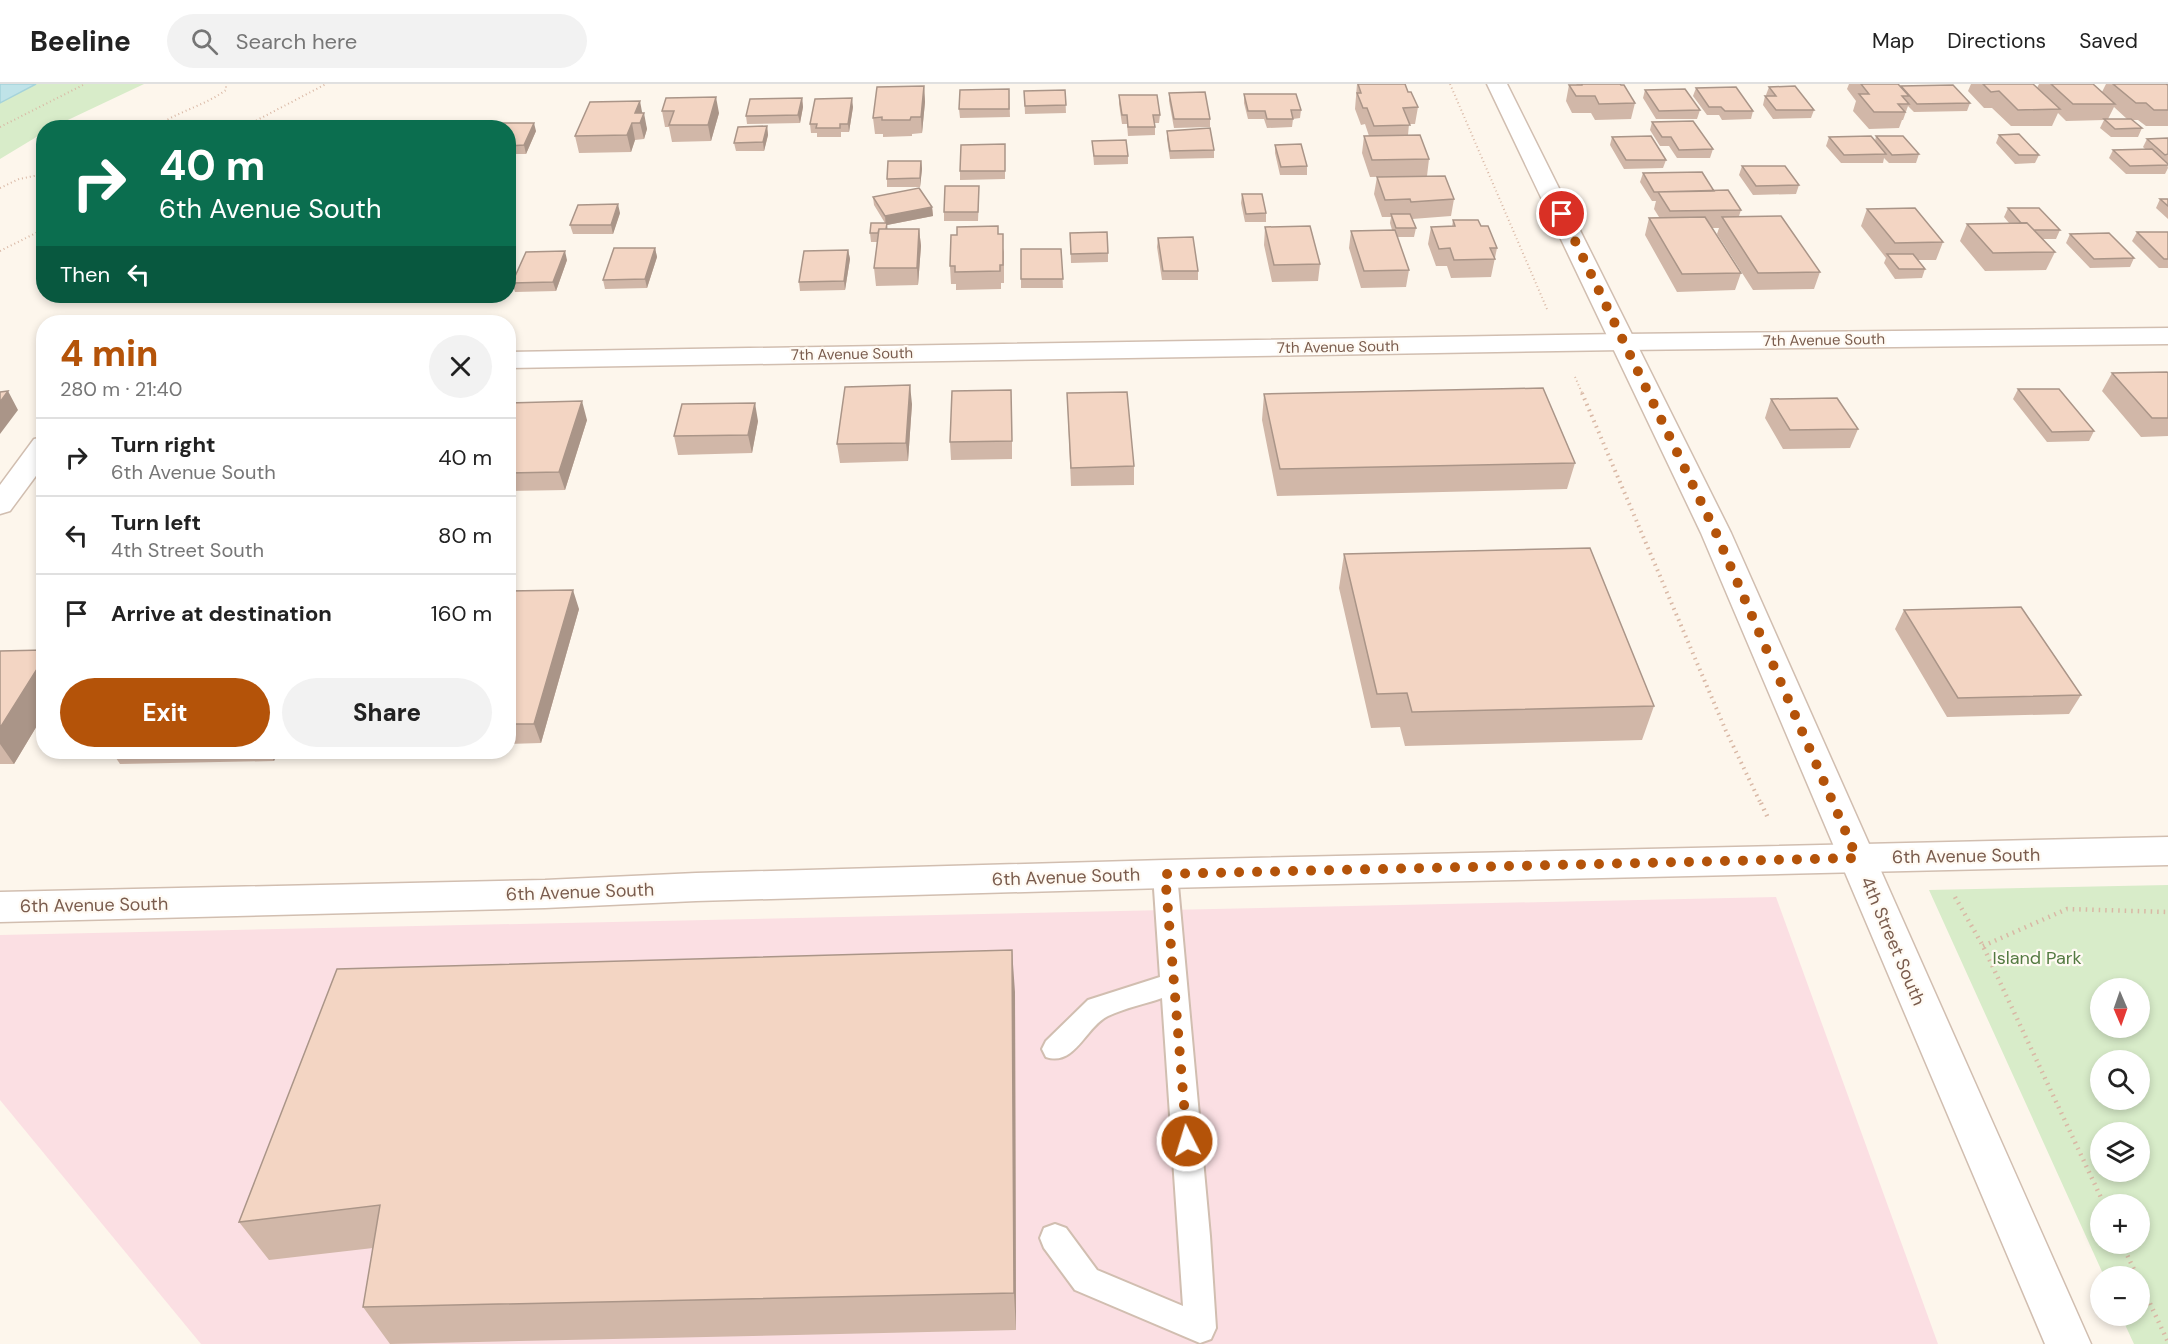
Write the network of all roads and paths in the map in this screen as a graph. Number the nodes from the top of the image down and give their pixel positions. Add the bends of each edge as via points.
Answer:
1 (86, 84) edge
2 (226, 84) edge
3 (326, 84) edge
4 (1450, 84) edge
5 (1497, 84) edge
6 (167, 120) edge
7 (257, 120) edge
8 (0, 127) edge
9 (36, 176) edge
10 (0, 188) edge
11 (36, 233) edge
12 (0, 252) edge
13 (1548, 312) dead end
14 (2168, 336) edge
15 (1623, 342) junction
16 (516, 360) edge
17 (1572, 369) dead end
18 (36, 457) edge
19 (0, 505) edge
20 (1769, 822) dead end
21 (2168, 852) edge
22 (1857, 858) junction
23 (1165, 874) junction
24 (1953, 893) dead end
25 (0, 908) edge
26 (2168, 912) edge
27 (1983, 946) junction
28 (1173, 984) junction
29 (1056, 1049) dead end
30 (2098, 1194) edge
31 (1055, 1238) dead end
32 (2150, 1304) edge
33 (2168, 1342) edge
34 (2068, 1344) edge

1 - 8 path
2 - 6 path via 226,90 216,99
3 - 7 path
4 - 13 path
5 - 15 street, 4th Street South
9 - 10 path
11 - 12 path
14 - 15 street, 7th Avenue South
15 - 16 street, 7th Avenue South
15 - 22 street, 4th Street South via 1716,533
17 - 20 path via 1726,731
18 - 19 street
21 - 22 street, 6th Avenue South
22 - 23 street, 6th Avenue South
22 - 34 street, 4th Street South
23 - 25 street, 6th Avenue South
23 - 28 lane
24 - 27 path
26 - 27 path via 2067,909
27 - 30 path
28 - 29 lane via 1097,1008
28 - 31 lane via 1200,1328 1086,1280
32 - 33 path

